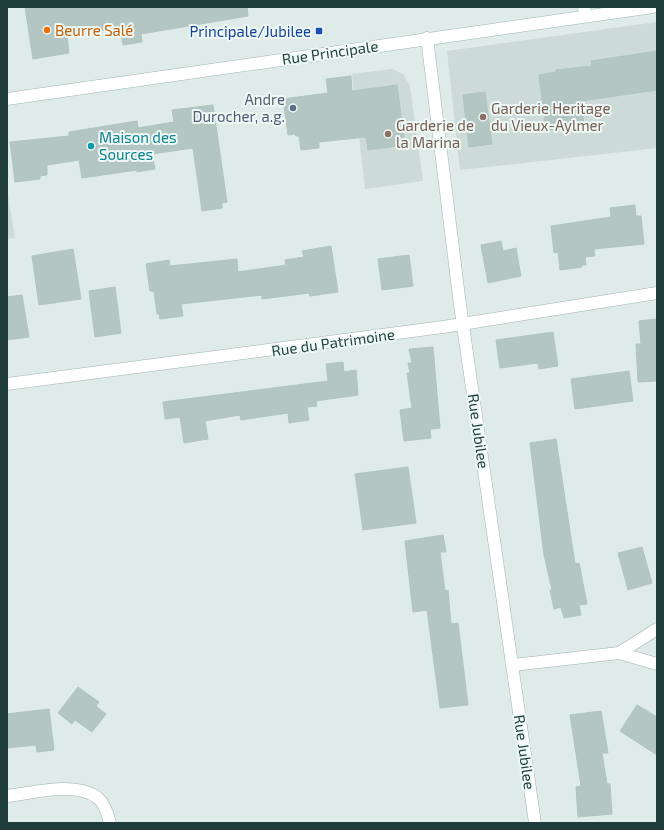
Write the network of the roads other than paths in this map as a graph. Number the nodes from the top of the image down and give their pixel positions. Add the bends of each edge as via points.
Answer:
1 (653, 7) edge
2 (584, 11) edge
3 (427, 38) junction
4 (7, 99) edge
5 (657, 292) edge
6 (463, 324) junction
7 (7, 384) edge
8 (657, 629) edge
9 (619, 653) junction
10 (657, 664) edge
11 (513, 665) junction
12 (7, 796) edge
13 (110, 823) edge
14 (535, 823) edge

1 - 2 street, Rue Principale
2 - 3 street, Rue Principale
3 - 4 street, Rue Principale
3 - 6 street, Rue Jubilee
5 - 6 street, Rue du Patrimoine
6 - 7 street, Rue du Patrimoine
6 - 11 street, Rue Jubilee
8 - 9 street
9 - 10 street
9 - 11 street
11 - 14 street, Rue Jubilee
12 - 13 street via 66,789 83,790 99,799

